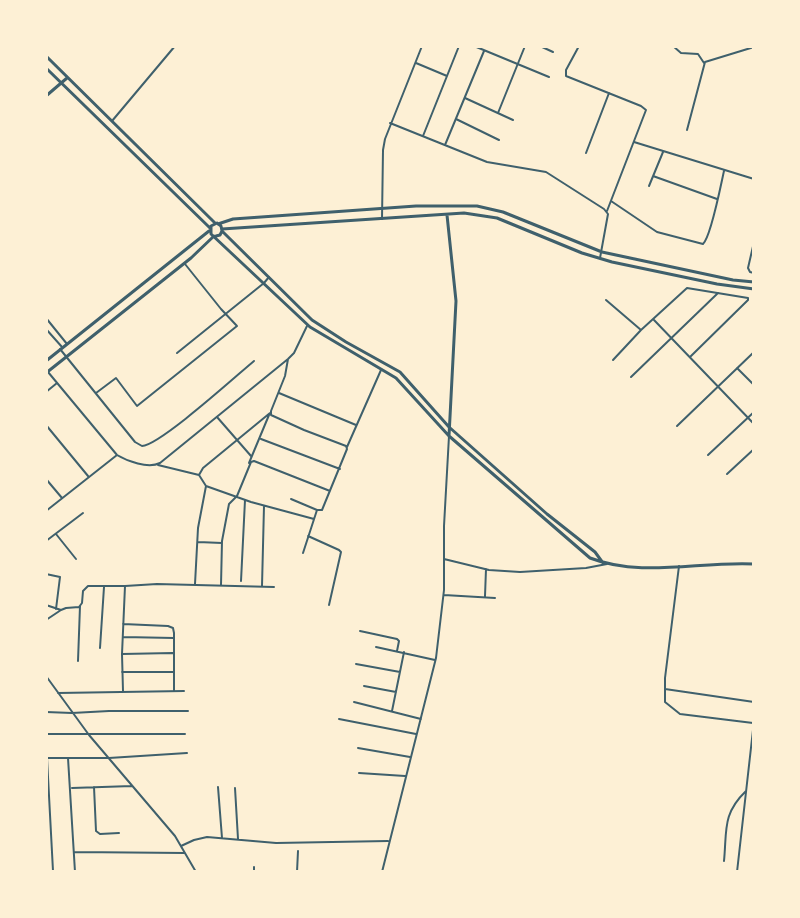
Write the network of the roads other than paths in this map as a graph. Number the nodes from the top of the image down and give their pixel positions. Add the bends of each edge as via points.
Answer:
1 (176, 46) edge
2 (422, 46) edge
3 (459, 46) edge
4 (474, 46) edge
5 (525, 46) edge
6 (540, 46) edge
7 (579, 46) edge
8 (673, 46) edge
9 (753, 47) edge
10 (484, 51) junction
11 (553, 52) dead end
12 (46, 56) edge
13 (415, 63) junction
14 (704, 63) junction
15 (518, 64) junction
16 (46, 68) edge
17 (447, 76) junction
18 (549, 77) dead end
19 (67, 78) junction
20 (61, 83) junction
21 (609, 93) junction
22 (46, 96) edge
23 (465, 98) junction
24 (498, 113) junction
25 (456, 119) junction
26 (513, 120) dead end
27 (112, 121) junction
28 (390, 123) junction
29 (687, 130) dead end
30 (423, 136) junction
31 (499, 140) dead end
32 (634, 142) junction
33 (445, 146) junction
34 (663, 152) junction
35 (586, 153) dead end
36 (724, 171) junction
37 (653, 176) junction
38 (753, 178) edge
39 (649, 186) dead end
40 (717, 199) junction
41 (611, 201) junction
42 (446, 206) junction
43 (382, 209) junction
44 (607, 211) junction
45 (447, 215) junction
46 (382, 219) junction
47 (217, 223) junction
48 (210, 229) junction
49 (222, 230) junction
50 (215, 236) junction
51 (753, 242) edge
52 (602, 252) junction
53 (600, 259) junction
54 (184, 263) junction
55 (753, 273) edge
56 (268, 277) junction
57 (753, 282) edge
58 (264, 283) junction
59 (753, 289) edge
60 (718, 293) junction
61 (606, 300) dead end
62 (227, 313) junction
63 (46, 318) edge
64 (653, 320) junction
65 (307, 324) junction
66 (46, 329) edge
67 (641, 330) junction
68 (672, 338) junction
69 (67, 344) junction
70 (61, 349) junction
71 (753, 352) edge
72 (177, 353) dead end
73 (67, 357) junction
74 (690, 357) junction
75 (288, 359) junction
76 (613, 360) dead end
77 (46, 361) edge
78 (254, 361) dead end
79 (737, 368) junction
80 (381, 370) junction
81 (47, 373) edge
82 (631, 377) dead end
83 (57, 383) junction
84 (753, 383) edge
85 (718, 386) junction
86 (46, 392) edge
87 (96, 393) junction
88 (279, 393) junction
89 (753, 412) edge
90 (270, 413) junction
91 (217, 417) junction
92 (748, 418) junction
93 (753, 424) edge
94 (46, 425) edge
95 (357, 425) junction
96 (677, 426) dead end
97 (450, 427) junction
98 (449, 436) junction
99 (261, 439) dead end
100 (237, 441) junction
101 (347, 447) junction
102 (753, 449) edge
103 (117, 455) junction
104 (708, 455) dead end
105 (252, 456) junction
106 (249, 464) junction
107 (156, 465) junction
108 (340, 469) junction
109 (727, 474) dead end
110 (199, 475) junction
111 (89, 476) junction
112 (46, 479) edge
113 (206, 486) junction
114 (331, 491) junction
115 (237, 496) junction
116 (62, 498) junction
117 (291, 499) dead end
118 (245, 500) junction
119 (264, 506) junction
120 (317, 510) junction
121 (46, 511) edge
122 (83, 513) dead end
123 (314, 519) junction
124 (56, 534) junction
125 (308, 536) junction
126 (46, 542) edge
127 (197, 542) junction
128 (222, 543) junction
129 (303, 553) dead end
130 (444, 559) junction
131 (76, 560) dead end
132 (605, 563) junction
133 (753, 564) edge
134 (679, 566) junction
135 (486, 569) junction
136 (46, 574) edge
137 (241, 581) dead end
138 (195, 584) junction
139 (221, 585) junction
140 (125, 586) junction
141 (262, 586) junction
142 (104, 587) junction
143 (274, 587) dead end
144 (444, 595) junction
145 (485, 597) junction
146 (495, 598) dead end
147 (46, 605) edge
148 (328, 605) dead end
149 (80, 606) junction
150 (56, 609) junction
151 (61, 610) junction
152 (46, 620) edge
153 (123, 624) junction
154 (360, 632) dead end
155 (123, 637) junction
156 (174, 638) junction
157 (376, 647) dead end
158 (100, 648) dead end
159 (397, 651) junction
160 (404, 652) junction
161 (172, 653) junction
162 (122, 654) junction
163 (435, 660) junction
164 (78, 661) dead end
165 (356, 664) dead end
166 (122, 672) junction
167 (173, 672) junction
168 (400, 672) junction
169 (46, 676) edge
170 (364, 686) dead end
171 (665, 689) junction
172 (123, 691) junction
173 (174, 691) junction
174 (184, 691) dead end
175 (396, 692) junction
176 (58, 693) junction
177 (354, 702) dead end
178 (753, 702) edge
179 (188, 711) dead end
180 (392, 711) junction
181 (46, 712) edge
182 (72, 713) junction
183 (339, 719) dead end
184 (421, 719) junction
185 (753, 722) edge
186 (46, 734) edge
187 (185, 734) dead end
188 (416, 734) junction
189 (89, 735) junction
190 (358, 748) dead end
191 (187, 753) dead end
192 (751, 753) edge
193 (410, 757) junction
194 (47, 758) edge
195 (68, 758) junction
196 (109, 758) junction
197 (359, 773) dead end
198 (405, 776) junction
199 (132, 786) junction
200 (94, 787) junction
201 (70, 788) junction
202 (218, 788) dead end
203 (235, 788) dead end
204 (746, 791) junction
205 (46, 828) edge
206 (51, 828) junction
207 (119, 833) dead end
208 (222, 838) junction
209 (238, 840) junction
210 (388, 841) junction
211 (181, 846) junction
212 (298, 851) dead end
213 (74, 852) junction
214 (185, 853) junction
215 (724, 861) dead end
216 (53, 871) edge
217 (75, 872) edge
218 (196, 872) edge
219 (297, 872) edge
220 (381, 872) edge
221 (737, 872) edge

1 - 27 street
2 - 13 street
3 - 17 street
4 - 10 street
5 - 15 street
6 - 11 street
7 - 21 street via 565,75
8 - 14 street via 681,54 698,54
9 - 14 street
10 - 15 street
10 - 23 street
12 - 19 street
13 - 17 street
13 - 28 street
14 - 29 street
15 - 18 street
15 - 24 street
16 - 20 street
17 - 30 street
19 - 20 street
19 - 27 street
20 - 22 street
20 - 48 street
21 - 32 street via 645,108
21 - 35 street
23 - 24 street
23 - 25 street
24 - 26 street
25 - 31 street
25 - 33 street
27 - 47 street
28 - 30 street
28 - 43 street via 383,150
30 - 33 street
32 - 34 street
32 - 41 street
33 - 44 street via 487,162 546,172
34 - 36 street
34 - 37 street
36 - 38 street
36 - 40 street
37 - 39 street
37 - 40 street
40 - 41 street via 703,244 657,232
41 - 44 street
42 - 43 street
42 - 45 street
42 - 52 street via 477,206 503,212
43 - 46 street
43 - 47 street
44 - 52 street
45 - 46 street
45 - 53 street via 464,213 496,218
45 - 97 street via 456,301
46 - 49 street
47 - 48 street
47 - 49 street
48 - 50 street
48 - 69 street
49 - 50 street
49 - 56 street
50 - 54 street
50 - 58 street
51 - 55 street via 748,268
52 - 53 street
52 - 57 street
53 - 59 street
54 - 62 street
54 - 73 street
56 - 58 street
56 - 97 street via 318,324 400,372
58 - 62 street
58 - 65 street
60 - 64 street via 687,288
60 - 68 street
60 - 74 street via 749,300
61 - 67 street
62 - 72 street
62 - 87 street via 237,326 137,406 116,378
63 - 69 street
64 - 67 street
64 - 68 street
65 - 75 street
65 - 80 street
66 - 70 street
67 - 76 street
68 - 74 street
68 - 82 street
69 - 70 street
70 - 73 street
70 - 77 street
71 - 79 street
73 - 81 street
73 - 87 street
74 - 85 street
75 - 88 street
75 - 91 street
78 - 87 street via 146,447 135,442
79 - 84 street
79 - 85 street
80 - 95 street
80 - 98 street via 398,380
81 - 83 street
83 - 86 street
83 - 103 street
85 - 92 street
85 - 96 street
88 - 90 street
88 - 95 street
89 - 92 street
90 - 100 street
90 - 101 street
90 - 105 street
91 - 100 street
91 - 107 street
92 - 93 street
92 - 104 street
94 - 111 street
95 - 101 street
97 - 98 street
97 - 132 street
98 - 130 street
98 - 132 street via 585,555
99 - 108 street
100 - 105 street
100 - 110 street
101 - 108 street
102 - 109 street
103 - 107 street
103 - 111 street
105 - 106 street
106 - 114 street via 255,461
106 - 115 street
107 - 110 street
108 - 114 street
110 - 113 street
111 - 116 street
112 - 116 street
113 - 115 street
113 - 127 street
114 - 120 street via 324,509
115 - 118 street
115 - 128 street via 229,504
116 - 121 street
117 - 120 street
118 - 119 street
118 - 137 street
119 - 123 street
119 - 141 street
120 - 123 street
122 - 124 street
123 - 125 street
124 - 126 street
124 - 131 street
125 - 129 street
125 - 148 street via 341,552
127 - 128 street
127 - 138 street
128 - 139 street
130 - 135 street
130 - 144 street
132 - 134 street via 631,568
132 - 135 street via 525,572
133 - 134 street
134 - 171 street
135 - 145 street
136 - 150 street via 60,577
138 - 139 street
138 - 140 street
139 - 141 street
140 - 142 street
140 - 153 street
141 - 143 street
142 - 149 street via 85,587
142 - 158 street
144 - 145 street
144 - 163 street
145 - 146 street
147 - 150 street
149 - 151 street
149 - 164 street
150 - 151 street
151 - 152 street
153 - 155 street
153 - 156 street via 171,626
154 - 159 street via 397,639
155 - 156 street
155 - 162 street
156 - 161 street
157 - 159 street
159 - 160 street
160 - 163 street
160 - 168 street
161 - 162 street
161 - 167 street
162 - 166 street
163 - 184 street
165 - 168 street
166 - 167 street
166 - 172 street
167 - 173 street
168 - 175 street
169 - 176 street
170 - 175 street
171 - 178 street
171 - 185 street via 665,702 677,713
172 - 173 street
172 - 176 street
173 - 174 street
175 - 180 street
176 - 182 street
177 - 180 street
179 - 182 street
180 - 184 street
181 - 182 street
182 - 189 street
183 - 188 street
184 - 188 street
185 - 192 street
186 - 189 street
187 - 189 street
188 - 193 street
189 - 196 street
190 - 193 street
191 - 196 street
192 - 204 street
193 - 198 street
194 - 195 street
194 - 206 street
195 - 196 street
195 - 201 street
196 - 199 street
197 - 198 street
198 - 210 street
199 - 200 street
199 - 211 street
200 - 201 street
200 - 207 street via 96,831
201 - 213 street
202 - 208 street
203 - 209 street
204 - 215 street via 728,814
204 - 221 street
205 - 206 street
206 - 216 street
208 - 209 street
208 - 211 street via 201,837
209 - 210 street
210 - 220 street
211 - 214 street
212 - 219 street
213 - 214 street
213 - 217 street
214 - 218 street

